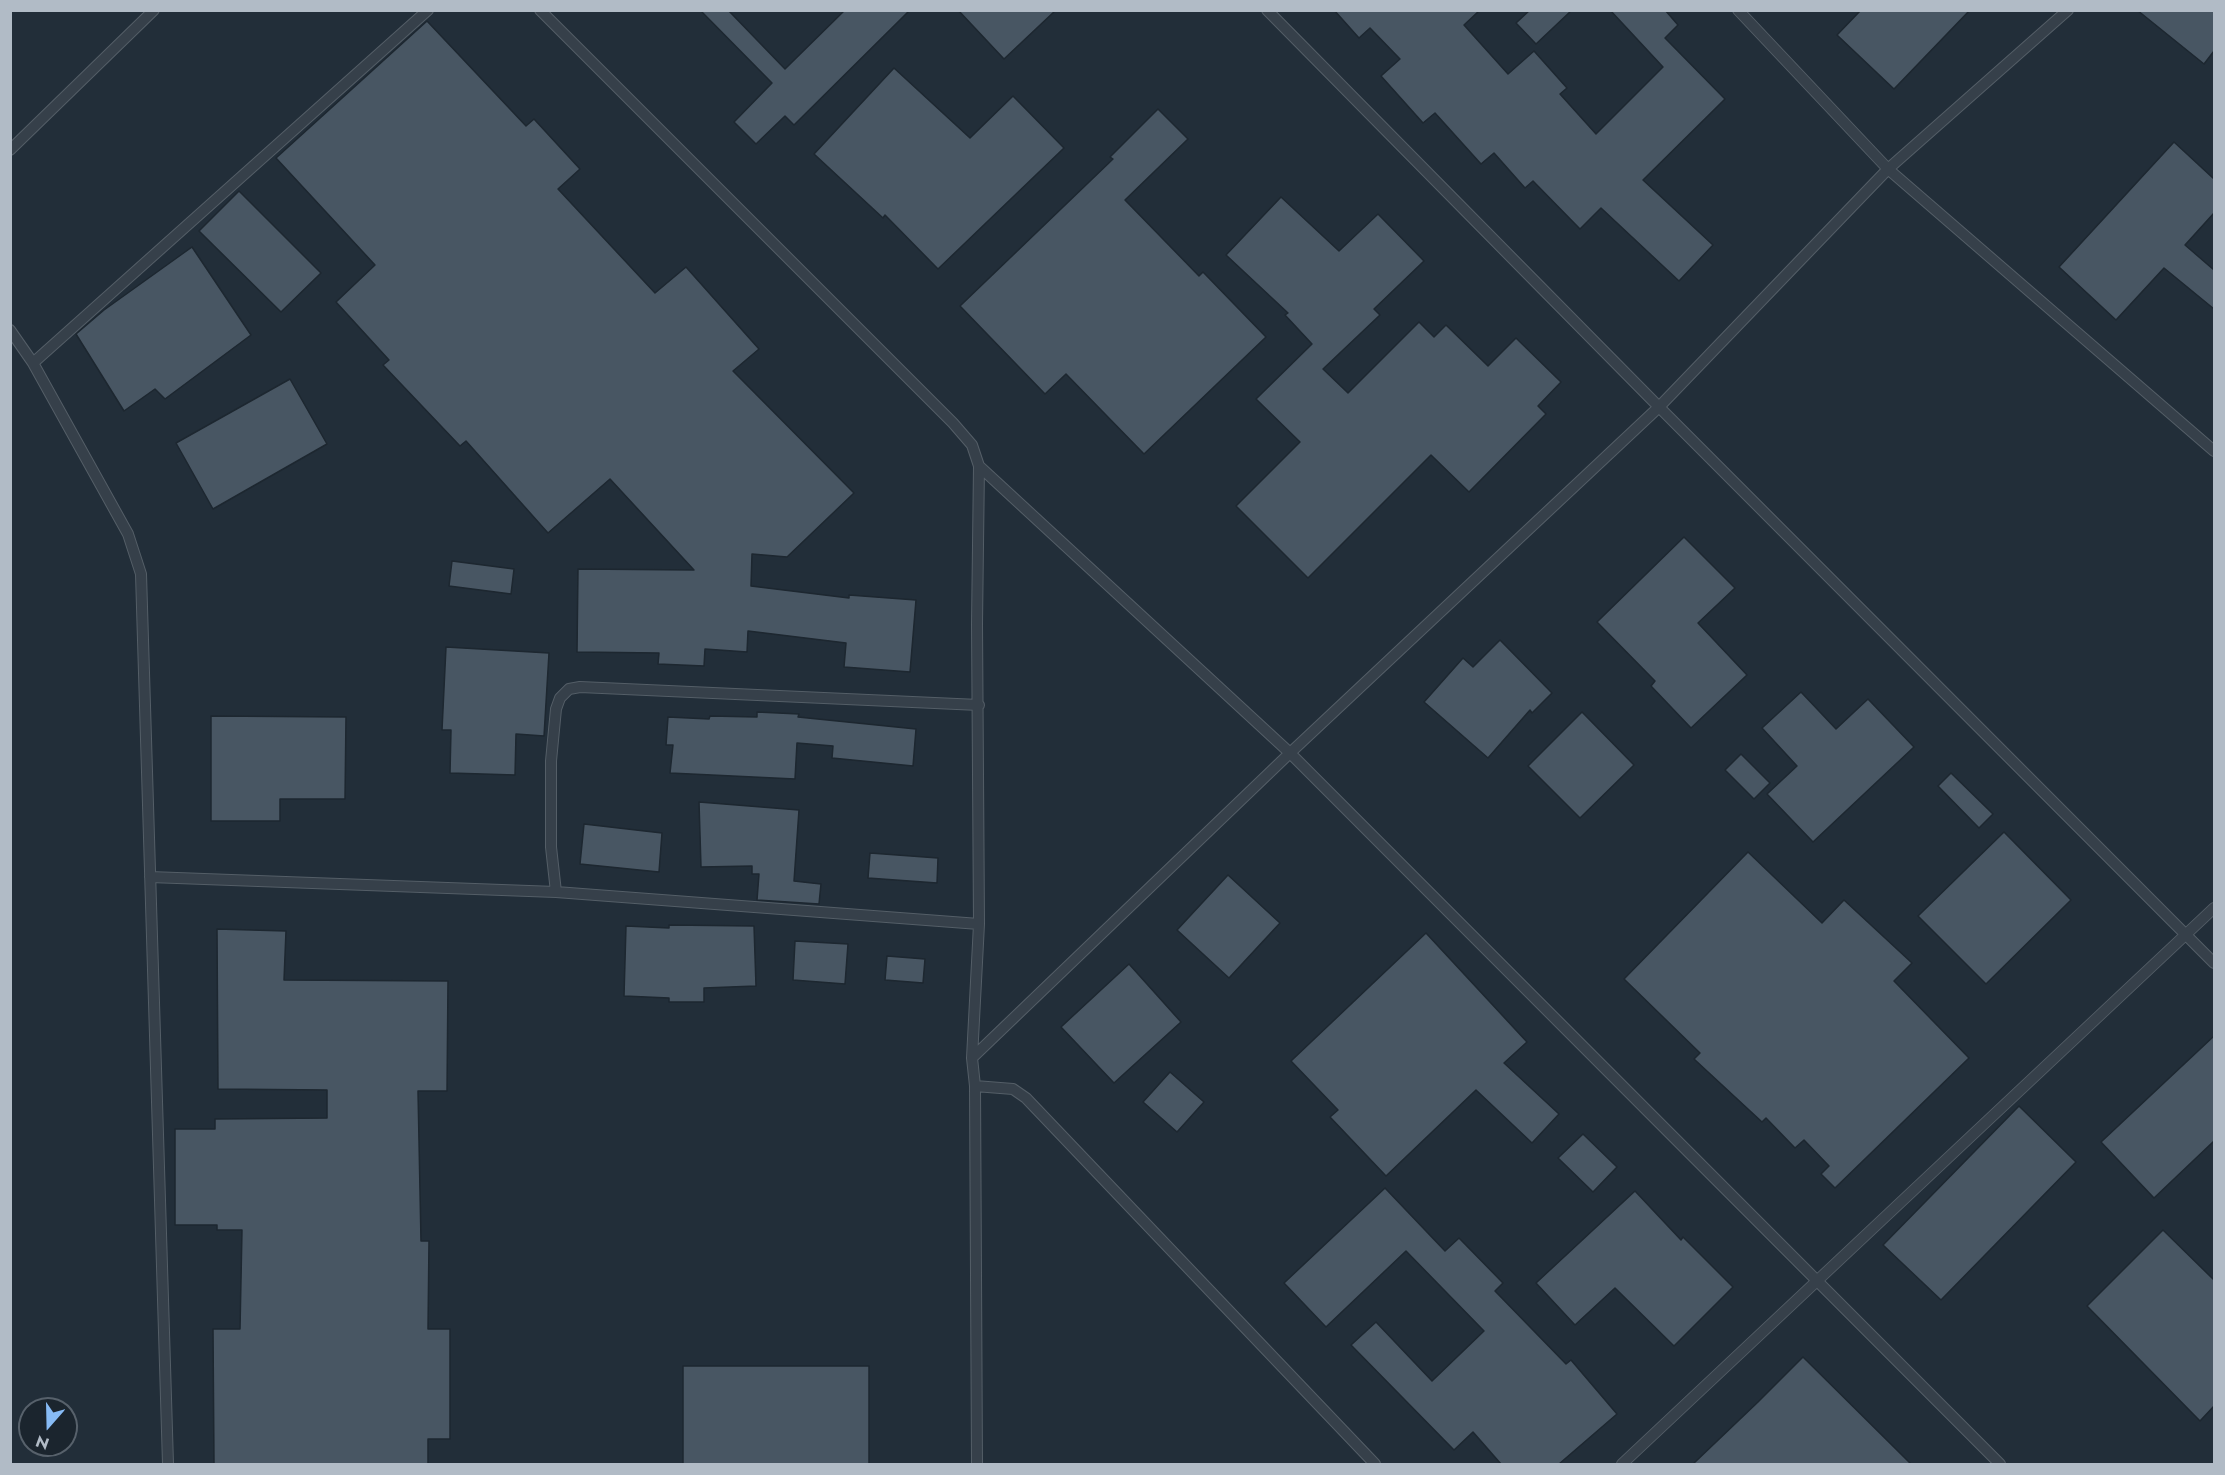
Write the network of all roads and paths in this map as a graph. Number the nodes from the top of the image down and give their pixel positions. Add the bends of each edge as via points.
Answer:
1 (154, 10) edge
2 (428, 10) edge
3 (540, 10) edge
4 (1267, 10) edge
5 (1738, 10) edge
6 (2068, 10) edge
7 (10, 150) edge
8 (1888, 169) junction
9 (10, 330) edge
10 (33, 363) junction
11 (1659, 407) junction
12 (2214, 451) edge
13 (979, 466) junction
14 (979, 705) junction
15 (1290, 753) junction
16 (150, 877) junction
17 (556, 892) junction
18 (2214, 908) edge
19 (979, 924) junction
20 (2186, 935) junction
21 (2214, 963) edge
22 (972, 1058) junction
23 (975, 1086) junction
24 (1817, 1280) junction
25 (168, 1464) edge
26 (977, 1464) edge
27 (1375, 1464) edge
28 (1622, 1464) edge
29 (2000, 1464) edge

1 - 7 lane
2 - 10 lane
3 - 13 lane via 953,423 972,446
4 - 11 lane
5 - 8 lane
6 - 8 lane
8 - 11 lane
8 - 12 lane
9 - 10 lane
10 - 16 lane via 128,534 141,574
11 - 15 lane
11 - 20 lane
13 - 14 lane
13 - 15 lane
14 - 17 lane via 569,689 556,709 550,760
14 - 19 lane
15 - 22 lane
15 - 24 lane
16 - 17 lane
16 - 25 lane
17 - 19 lane
18 - 20 lane
19 - 22 lane
20 - 21 lane
20 - 24 lane
22 - 23 lane
23 - 26 lane
23 - 27 lane via 1013,1089 1026,1098
24 - 28 lane
24 - 29 lane

